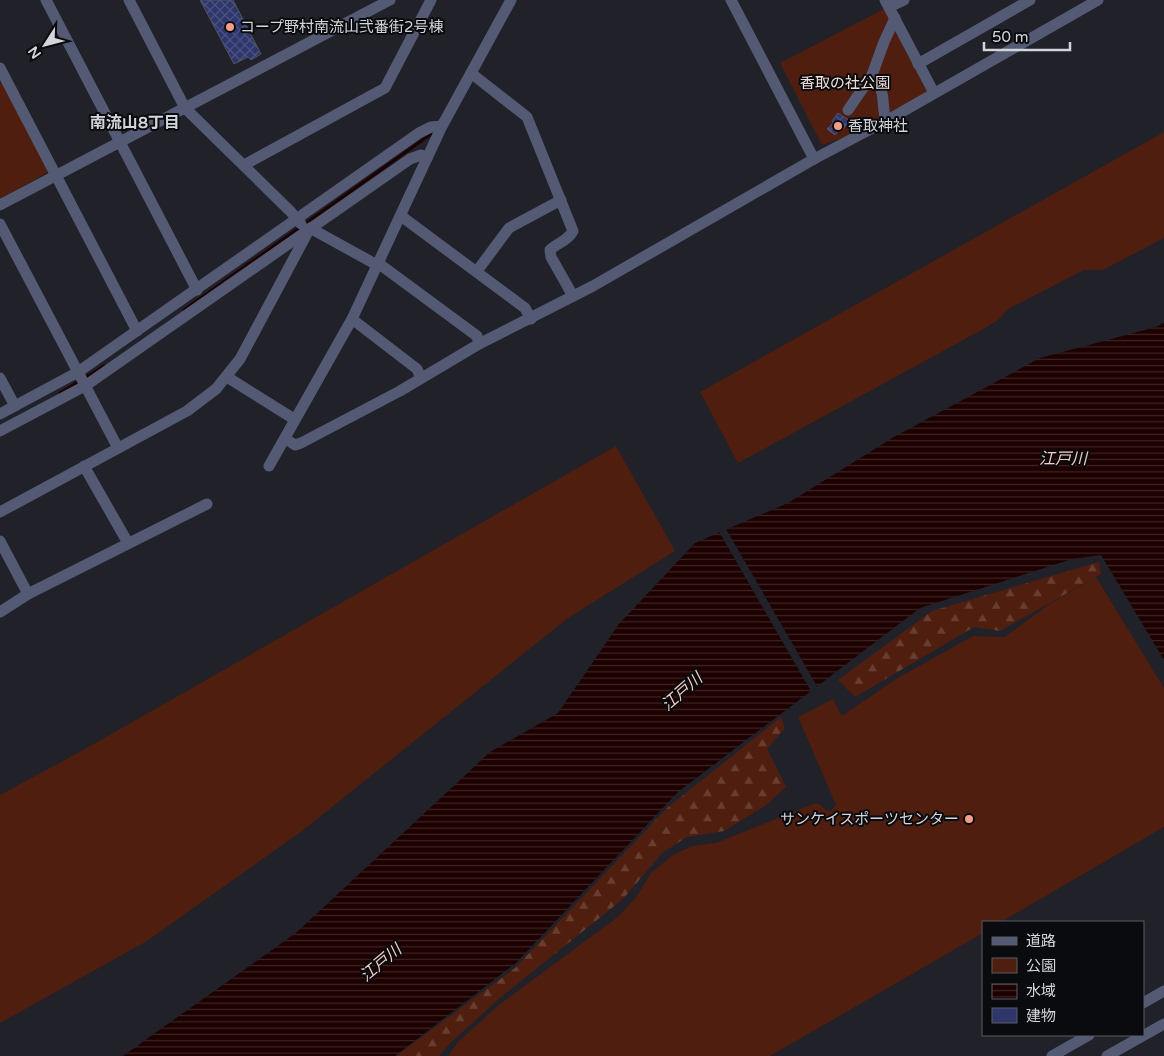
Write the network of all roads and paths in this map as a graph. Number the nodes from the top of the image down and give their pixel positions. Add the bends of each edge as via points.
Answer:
1 (46, 0) edge
2 (129, 0) edge
3 (431, 0) edge
4 (511, 0) edge
5 (731, 0) edge
6 (904, 0) edge
7 (1030, 0) edge
8 (1098, 0) edge
9 (383, 2) edge
10 (887, 4) edge
11 (895, 18) junction
12 (918, 64) junction
13 (1, 72) edge
14 (471, 73) junction
15 (872, 75) junction
16 (934, 92) junction
17 (185, 108) junction
18 (848, 110) dead end
19 (886, 121) junction
20 (442, 126) junction
21 (120, 142) junction
22 (427, 158) junction
23 (814, 159) junction
24 (244, 166) junction
25 (55, 175) junction
26 (561, 200) junction
27 (0, 205) edge
28 (401, 216) junction
29 (298, 219) junction
30 (0, 224) edge
31 (308, 229) junction
32 (378, 264) junction
33 (477, 271) junction
34 (197, 290) junction
35 (574, 296) junction
36 (352, 319) junction
37 (531, 319) junction
38 (137, 331) junction
39 (479, 344) junction
40 (78, 372) junction
41 (226, 377) junction
42 (0, 378) edge
43 (421, 378) junction
44 (85, 386) junction
45 (15, 406) junction
46 (0, 414) edge
47 (294, 419) junction
48 (0, 431) edge
49 (286, 439) junction
50 (118, 448) junction
51 (84, 466) junction
52 (270, 466) dead end
53 (207, 504) dead end
54 (0, 512) edge
55 (0, 541) edge
56 (128, 543) junction
57 (28, 594) junction
58 (0, 612) edge
59 (1164, 990) edge
60 (1144, 1002) edge
61 (1164, 1024) edge
62 (1144, 1035) edge
63 (1087, 1036) edge
64 (1143, 1036) edge
65 (1053, 1056) edge
66 (1107, 1056) edge

1 - 21 street
2 - 17 street
3 - 24 street via 385,88
4 - 14 street
5 - 23 street
6 - 10 street
7 - 12 street
8 - 16 street
9 - 17 street
10 - 11 street
11 - 12 street
11 - 15 street
12 - 16 street
13 - 25 street
14 - 20 street
14 - 26 street via 527,117
15 - 18 street
15 - 19 street via 884,96
16 - 19 street
17 - 21 street
17 - 24 street
19 - 23 street
20 - 22 street
20 - 29 street via 419,133
21 - 25 street
21 - 34 street
22 - 28 street
22 - 31 street via 421,155 410,159
23 - 35 street
24 - 29 street
25 - 27 street
25 - 38 street
26 - 33 street via 509,228
26 - 35 street via 573,231 569,238 550,250
28 - 32 street
28 - 33 street
29 - 31 street
29 - 34 street
30 - 40 street
31 - 32 street
31 - 41 street via 261,322
31 - 44 street
32 - 36 street
32 - 39 street via 476,336
33 - 37 street via 525,308
34 - 38 street
35 - 37 street
36 - 43 street via 417,369
36 - 47 street
37 - 39 street
38 - 40 street
39 - 43 street
40 - 44 street
40 - 45 street
41 - 47 street
41 - 50 street via 187,411
42 - 45 street
43 - 49 street via 302,443 295,445
44 - 48 street
44 - 50 street
45 - 46 street
47 - 49 street
49 - 52 street
50 - 51 street
51 - 54 street
51 - 56 street
53 - 56 street
55 - 57 street
56 - 57 street
57 - 58 street
59 - 60 street
61 - 62 street
63 - 65 street
64 - 66 street

